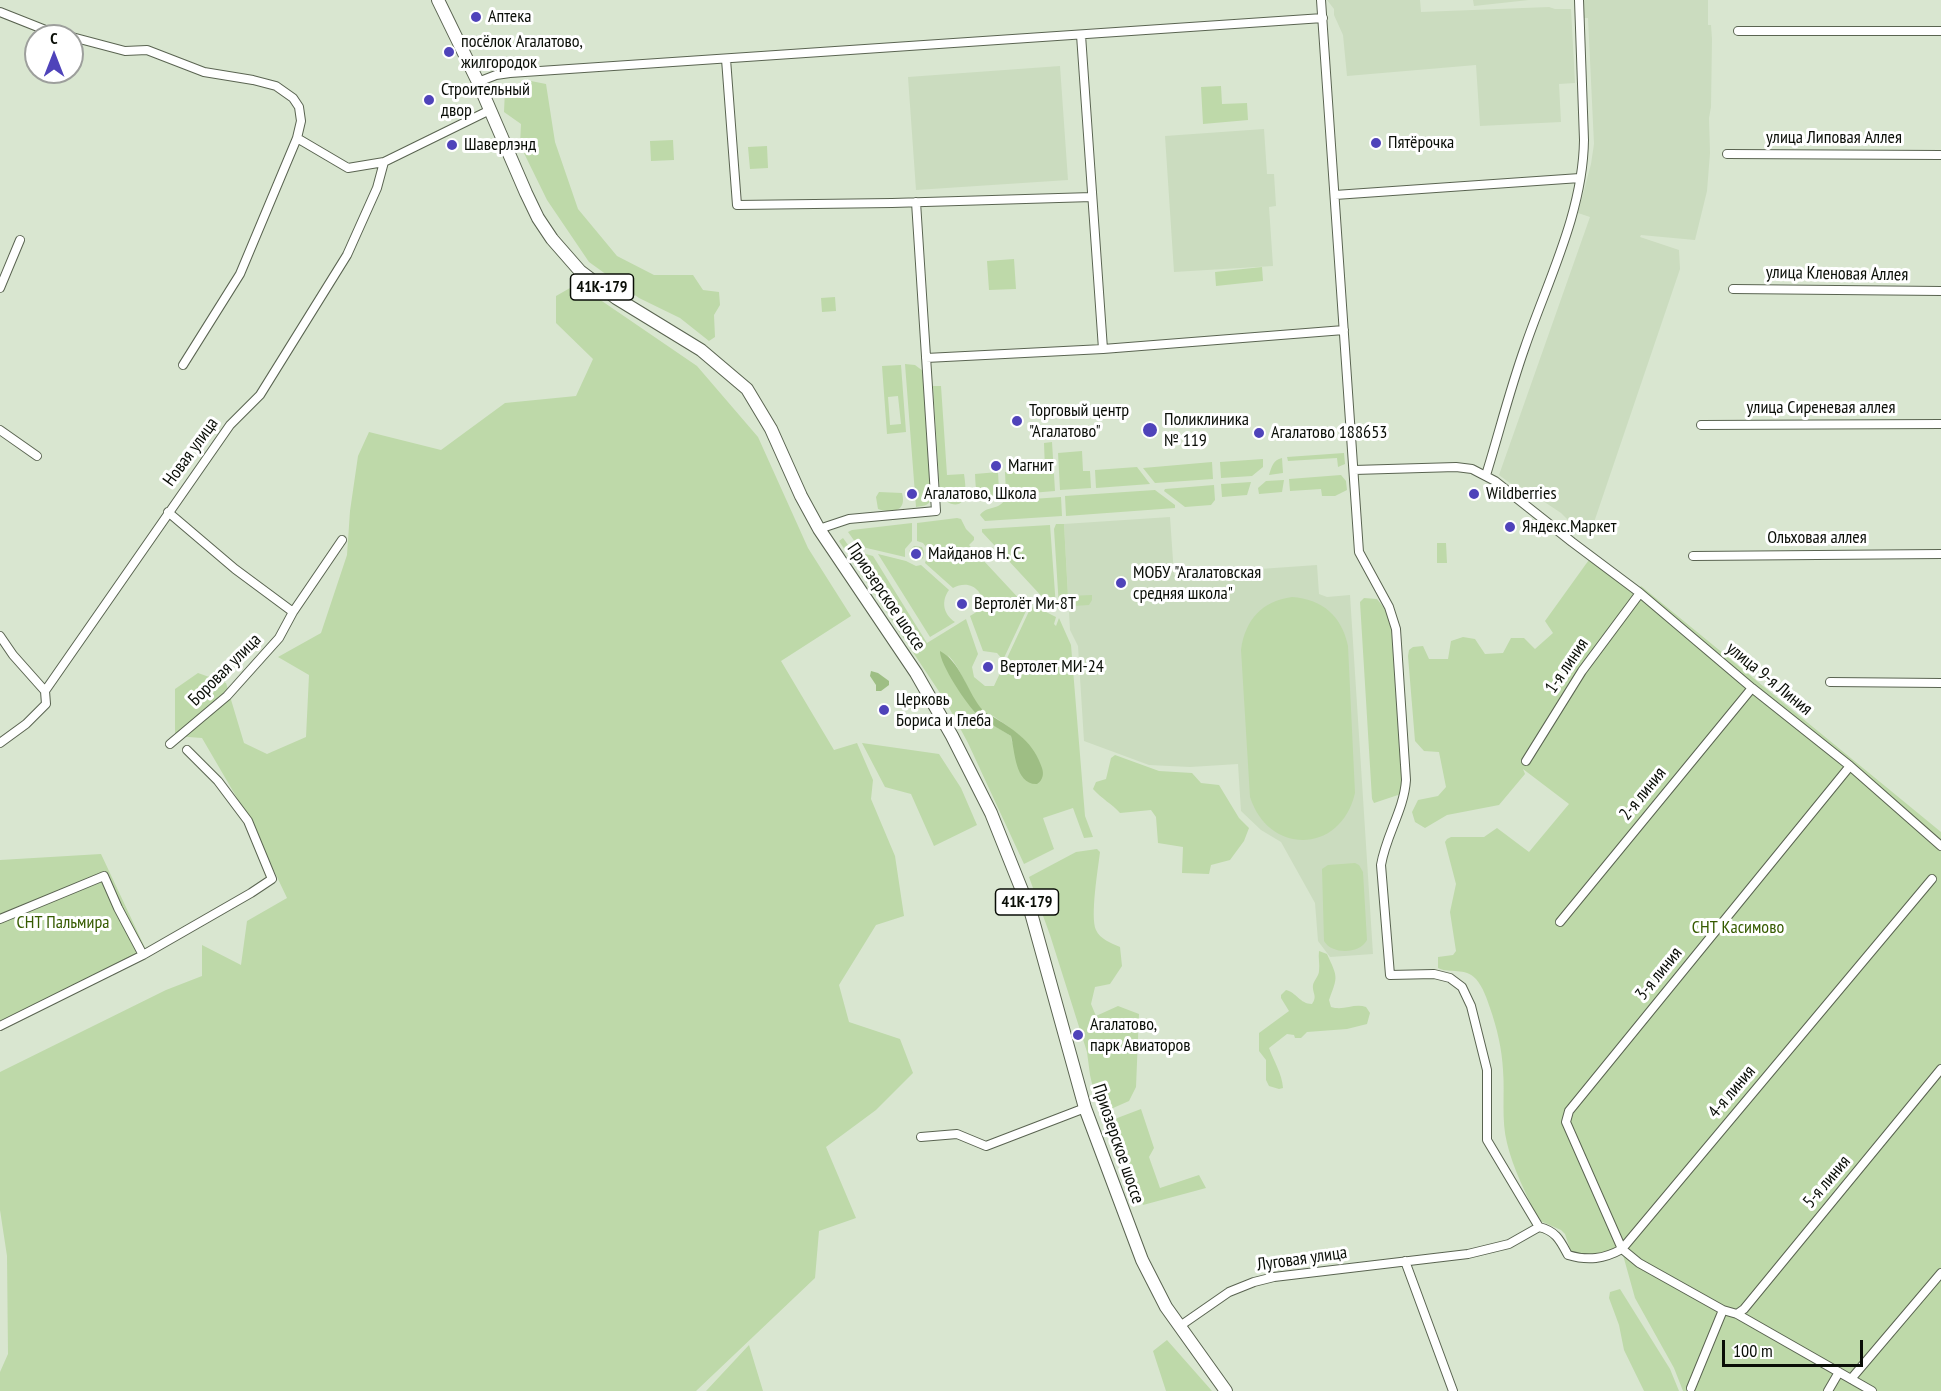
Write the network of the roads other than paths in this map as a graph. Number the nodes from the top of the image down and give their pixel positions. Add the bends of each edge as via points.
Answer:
1 (438, 0) edge
2 (1321, 0) edge
3 (1579, 0) edge
4 (0, 12) edge
5 (1323, 18) junction
6 (30, 24) edge
7 (1738, 31) dead end
8 (1941, 31) edge
9 (1081, 35) junction
10 (84, 40) edge
11 (726, 59) junction
12 (478, 82) junction
13 (490, 110) junction
14 (297, 138) junction
15 (1727, 154) dead end
16 (1941, 155) edge
17 (384, 162) junction
18 (1580, 178) junction
19 (1335, 195) junction
20 (1092, 198) junction
21 (916, 202) junction
22 (20, 240) dead end
23 (1, 284) edge
24 (1733, 289) dead end
25 (1941, 291) edge
26 (1344, 330) junction
27 (1103, 349) junction
28 (926, 358) junction
29 (183, 365) dead end
30 (1941, 424) edge
31 (1701, 425) dead end
32 (0, 430) edge
33 (37, 456) dead end
34 (1354, 470) junction
35 (1486, 475) junction
36 (168, 512) junction
37 (819, 529) junction
38 (342, 540) dead end
39 (1941, 554) edge
40 (1693, 556) dead end
41 (1640, 593) junction
42 (293, 612) junction
43 (0, 636) edge
44 (1830, 682) dead end
45 (1941, 683) edge
46 (1752, 688) junction
47 (45, 691) junction
48 (0, 743) edge
49 (171, 744) dead end
50 (187, 750) dead end
51 (1526, 761) dead end
52 (1850, 766) junction
53 (1941, 846) edge
54 (1932, 879) dead end
55 (0, 919) edge
56 (1560, 922) dead end
57 (143, 955) junction
58 (0, 1026) edge
59 (1941, 1069) edge
60 (1085, 1108) junction
61 (921, 1137) dead end
62 (1539, 1227) junction
63 (1622, 1249) junction
64 (1405, 1261) junction
65 (1941, 1273) edge
66 (1723, 1310) junction
67 (1737, 1314) junction
68 (1177, 1322) junction
69 (1839, 1372) junction
70 (1851, 1379) junction
71 (1691, 1388) dead end
72 (1226, 1391) edge
73 (1454, 1391) edge
74 (1828, 1391) edge
75 (1872, 1391) edge

1 - 12 main road, Приозерское шоссе / 41К-179
2 - 5 street
3 - 18 street via 1584,140
4 - 6 street
5 - 9 street
5 - 19 street
7 - 8 street
9 - 11 street
9 - 20 street
10 - 14 street via 125,51 147,50 204,72 276,86 299,107 302,121
11 - 12 street via 510,73
11 - 21 street via 737,205
12 - 13 main road, Приозерское шоссе / 41К-179
13 - 17 street
13 - 37 main road, Приозерское шоссе / 41К-179 via 538,218 552,239 579,271 701,350 747,389 771,429
14 - 17 street via 348,168
14 - 29 street via 240,274
15 - 16 street, улица Липовая Аллея
17 - 36 street, Новая улица via 377,188 347,255 260,394 230,425
18 - 19 street
18 - 35 street via 1563,246 1524,348
19 - 26 street
20 - 21 street
20 - 27 street
21 - 28 street
22 - 23 street
24 - 25 street, улица Кленовая Аллея
26 - 27 street
26 - 34 street
27 - 28 street
28 - 37 street via 936,511 849,519
30 - 31 street, улица Сиреневая аллея
32 - 33 street
34 - 35 street via 1456,467
34 - 62 street via 1359,552 1389,607 1396,629 1406,780 1405,797 1383,849 1381,865 1390,975 1434,974 1450,978 1462,987 1471,1006 1487,1070 1487,1140
35 - 41 street, улица 9-я Линия
36 - 42 street via 234,569
36 - 47 street, Новая улица
37 - 60 main road, Приозерское шоссе / 41К-179 via 916,673 991,813 1031,913
38 - 42 street, Боровая улица
39 - 40 street, Ольховая аллея
41 - 46 street, улица 9-я Линия
41 - 51 street, 1-я линия via 1582,671
42 - 49 street, Боровая улица via 279,638 227,696
43 - 47 street
44 - 45 street
46 - 52 street, улица 9-я Линия
46 - 56 street, 2-я линия
47 - 48 street, Новая улица via 46,704
50 - 57 street via 218,781 248,821 272,879
52 - 53 street, улица 9-я Линия
52 - 63 street, 3-я линия via 1569,1111 1566,1122
54 - 63 street, 4-я линия
55 - 57 street via 104,876
57 - 58 street
59 - 67 street, 5-я линия
60 - 61 street via 986,1146 957,1134
60 - 68 main road, Приозерское шоссе / 41К-179 via 1142,1260
62 - 63 street via 1551,1230 1568,1255 1578,1258 1608,1257
62 - 64 street, Луговая улица via 1509,1244 1468,1254
63 - 66 street via 1639,1263
64 - 68 street, Луговая улица via 1254,1282
64 - 73 street
65 - 70 street
66 - 67 street
66 - 71 street
67 - 69 street
68 - 72 main road
69 - 70 street
69 - 74 street
70 - 75 street

